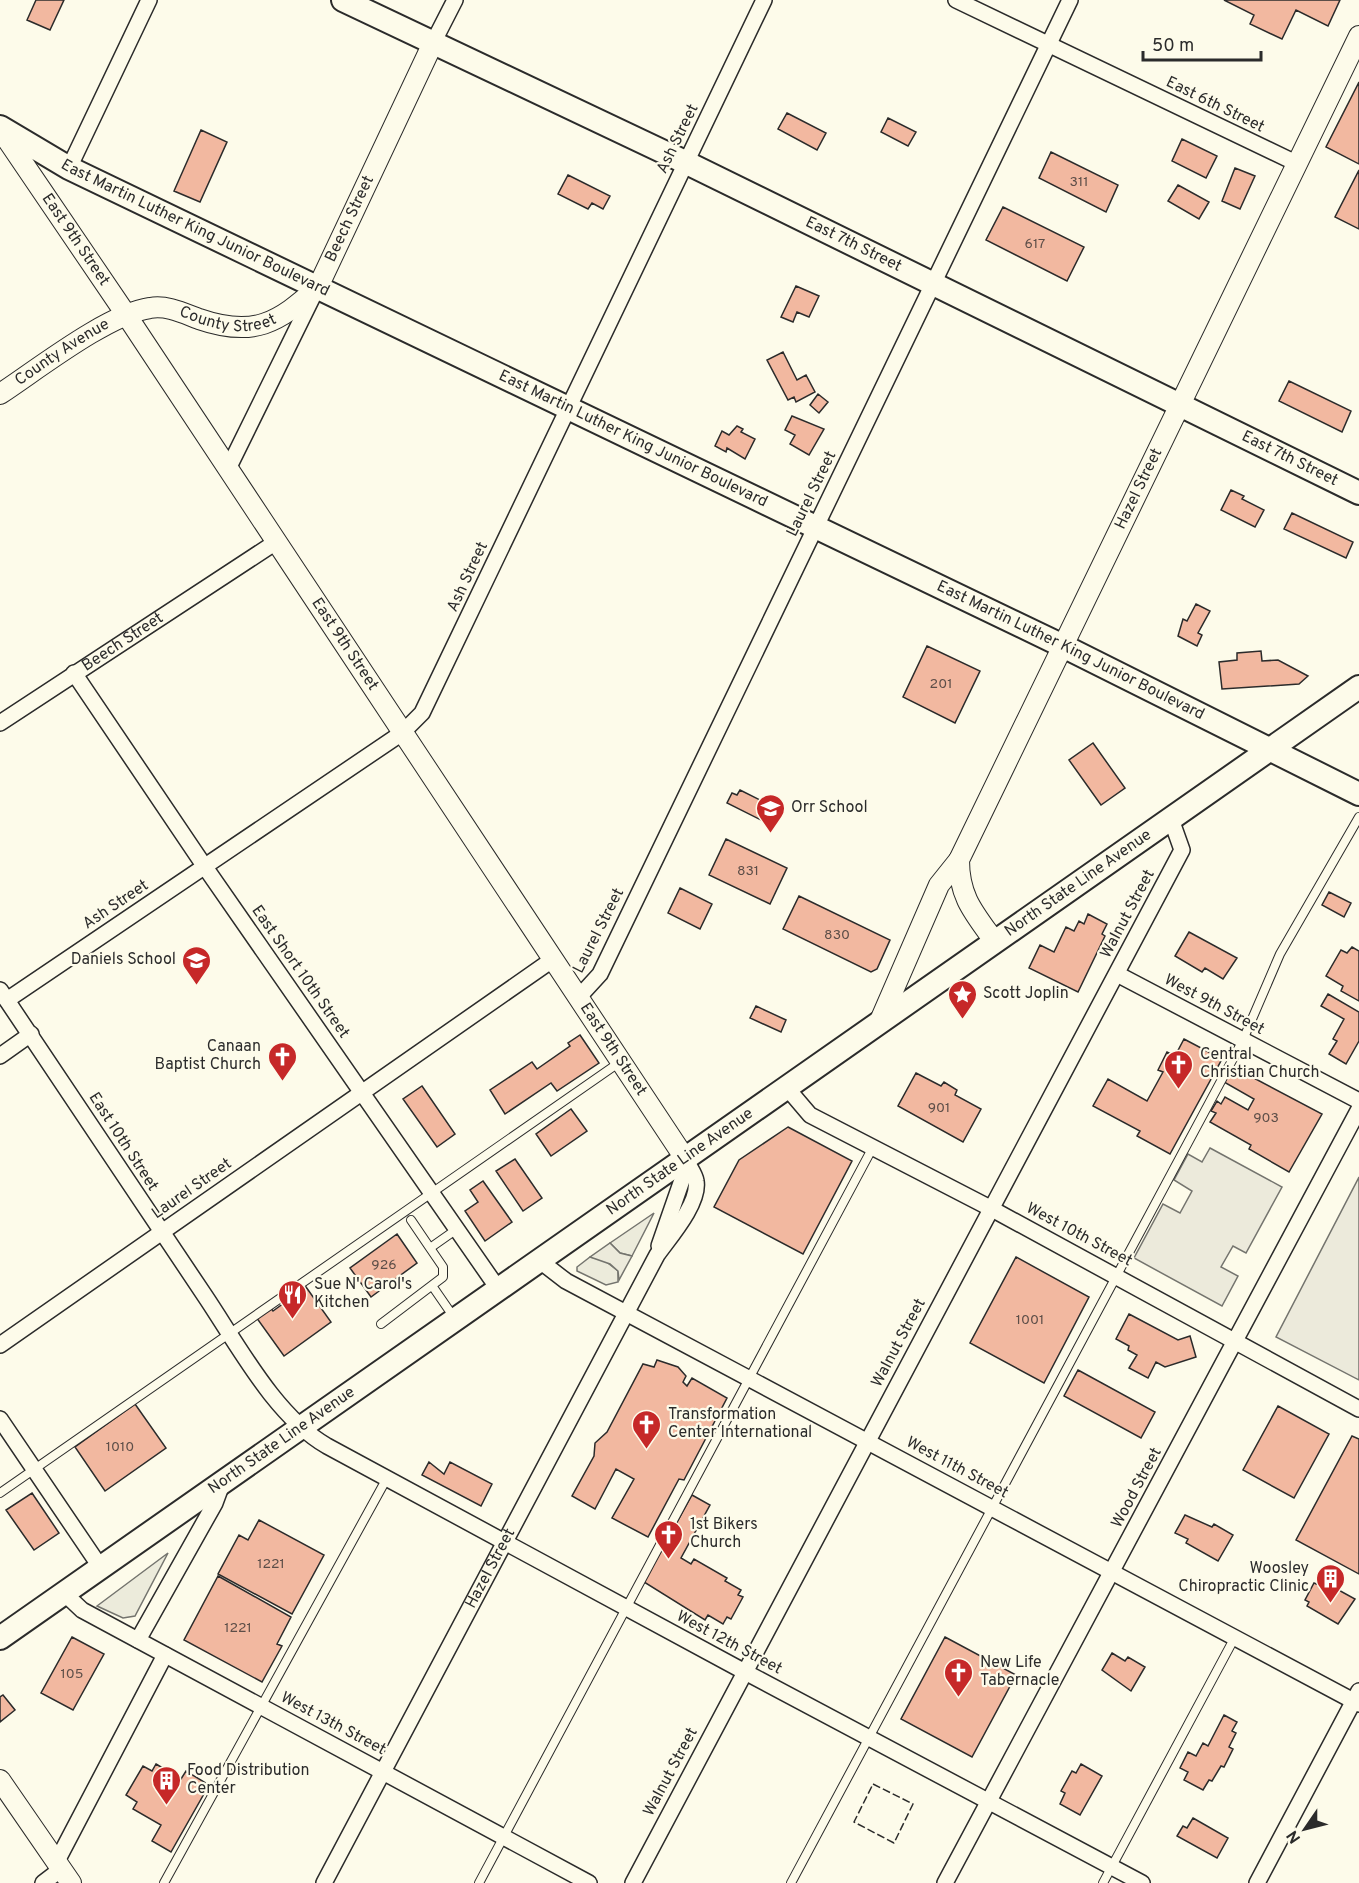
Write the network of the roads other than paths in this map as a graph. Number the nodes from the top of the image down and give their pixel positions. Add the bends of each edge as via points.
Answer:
1 (149, 0) edge
2 (343, 0) edge
3 (455, 0) edge
4 (765, 0) edge
5 (956, 0) edge
6 (1070, 0) edge
7 (1359, 36) edge
8 (433, 43) junction
9 (1048, 45) junction
10 (0, 128) edge
11 (687, 163) junction
12 (1296, 164) junction
13 (69, 168) junction
14 (932, 284) junction
15 (318, 287) junction
16 (125, 313) junction
17 (0, 394) edge
18 (1179, 403) junction
19 (568, 407) junction
20 (228, 469) junction
21 (1359, 493) edge
22 (816, 528) junction
23 (276, 542) junction
24 (1063, 646) junction
25 (74, 673) junction
26 (1356, 685) edge
27 (0, 723) edge
28 (402, 733) junction
29 (1270, 750) junction
30 (1359, 794) edge
31 (1359, 817) edge
32 (1171, 819) junction
33 (958, 860) junction
34 (205, 867) junction
35 (995, 942) junction
36 (552, 960) junction
37 (1117, 975) junction
38 (4, 995) edge
39 (578, 998) junction
40 (879, 1023) junction
41 (31, 1034) junction
42 (1243, 1040) junction
43 (0, 1056) edge
44 (620, 1062) junction
45 (786, 1088) junction
46 (363, 1092) junction
47 (1359, 1101) edge
48 (1359, 1109) edge
49 (873, 1147) junction
50 (686, 1160) junction
51 (432, 1193) junction
52 (992, 1209) junction
53 (411, 1220) dead end
54 (457, 1230) junction
55 (162, 1232) junction
56 (430, 1248) junction
57 (540, 1261) junction
58 (1116, 1276) junction
59 (433, 1287) junction
60 (499, 1290) junction
61 (628, 1312) junction
62 (456, 1320) junction
63 (381, 1324) dead end
64 (230, 1333) junction
65 (1235, 1340) junction
66 (0, 1345) edge
67 (750, 1378) junction
68 (1358, 1405) edge
69 (0, 1419) edge
70 (301, 1429) junction
71 (867, 1440) junction
72 (34, 1469) junction
73 (387, 1478) junction
74 (222, 1484) junction
75 (0, 1493) edge
76 (994, 1508) junction
77 (504, 1542) junction
78 (101, 1568) junction
79 (1114, 1571) junction
80 (64, 1593) junction
81 (627, 1608) junction
82 (1235, 1637) junction
83 (0, 1638) edge
84 (138, 1640) junction
85 (165, 1655) junction
86 (745, 1672) junction
87 (1357, 1699) edge
88 (262, 1706) junction
89 (869, 1738) junction
90 (385, 1771) junction
91 (0, 1781) edge
92 (988, 1800) junction
93 (504, 1836) junction
94 (1112, 1867) junction
95 (62, 1872) edge
96 (43, 1883) edge
97 (164, 1883) edge
98 (324, 1883) edge
99 (478, 1883) edge
100 (588, 1883) edge
101 (633, 1883) edge
102 (791, 1883) edge
103 (945, 1883) edge
104 (1103, 1883) edge
105 (1142, 1883) edge
106 (1257, 1883) edge

1 - 13 street
2 - 8 main road, East 7th Street
3 - 8 street, Beech Street
4 - 11 street, Ash Street
5 - 9 street, East 6th Street
6 - 9 street, Laurel Street
7 - 12 street, Hazel Street
8 - 11 main road, East 7th Street
8 - 15 street, Beech Street
9 - 12 street, East 6th Street
9 - 14 street, Laurel Street
10 - 13 main road, East Martin Luther King Junior Boulevard
10 - 16 street, East 9th Street
11 - 14 main road, East 7th Street
11 - 19 street, Ash Street
12 - 18 street, Hazel Street
13 - 15 main road, East Martin Luther King Junior Boulevard
14 - 18 main road, East 7th Street
14 - 22 street, Laurel Street
15 - 16 street, County Street via 288,314 262,325 230,327 175,309 153,307
15 - 19 main road, East Martin Luther King Junior Boulevard
15 - 20 street, Beech Street
16 - 17 street, County Avenue
16 - 20 street, East 9th Street
18 - 21 main road, East 7th Street
18 - 24 street, Hazel Street
19 - 22 main road, East Martin Luther King Junior Boulevard
19 - 28 street, Ash Street via 426,706
20 - 23 street, East 9th Street
22 - 24 main road, East Martin Luther King Junior Boulevard
22 - 39 street, Laurel Street via 600,974
23 - 25 street, Beech Street
23 - 28 street, East 9th Street
24 - 29 main road, East Martin Luther King Junior Boulevard
24 - 33 street, Hazel Street
25 - 27 street, Beech Street
25 - 34 street, East Short 10th Street
26 - 29 main road, North State Line Avenue
28 - 34 street, Ash Street
28 - 36 street, East 9th Street
29 - 30 main road, East Martin Luther King Junior Boulevard
29 - 32 main road, North State Line Avenue
31 - 42 lane via 1280,954
32 - 35 main road, North State Line Avenue
32 - 37 street, Walnut Street via 1182,850
33 - 35 street via 963,896
33 - 40 street, Hazel Street via 939,885
34 - 38 street, Ash Street
34 - 46 street, East Short 10th Street
35 - 40 main road, North State Line Avenue
36 - 39 street, East 9th Street
36 - 46 street, Laurel Street
37 - 42 street, West 9th Street
37 - 52 street, Walnut Street
38 - 41 street, East 10th Street
39 - 44 street, East 9th Street
40 - 45 main road, North State Line Avenue
41 - 43 street
41 - 55 street, East 10th Street
42 - 47 street, West 9th Street
42 - 58 lane
44 - 50 street, East 9th Street
44 - 51 lane
45 - 49 street, West 10th Street via 810,1115
45 - 50 main road, North State Line Avenue
46 - 51 street, East Short 10th Street
46 - 55 street, Laurel Street
48 - 65 street, Wood Street
49 - 52 street, West 10th Street
49 - 67 lane
50 - 57 main road, North State Line Avenue
50 - 61 street, Hazel Street via 695,1177 691,1205 657,1255
51 - 54 street, East Short 10th Street
51 - 64 lane
52 - 58 street, West 10th Street
52 - 71 street, Walnut Street
53 - 56 lane
54 - 56 lane
54 - 60 street, East Short 10th Street
55 - 64 street, East 10th Street
55 - 66 street, Laurel Street
56 - 59 lane via 444,1272
57 - 60 main road, North State Line Avenue
57 - 61 street, West 11th Street via 566,1281
58 - 65 street, West 10th Street
58 - 76 lane
59 - 62 lane
59 - 63 lane
60 - 62 main road, North State Line Avenue
61 - 67 street, West 11th Street
61 - 77 street, Hazel Street
62 - 70 main road, North State Line Avenue
64 - 70 street, East 10th Street via 283,1410
64 - 72 lane
65 - 68 street, West 10th Street
65 - 79 street, Wood Street
67 - 71 street, West 11th Street
67 - 81 lane
69 - 72 street
70 - 73 street, West 12th Street
70 - 74 main road, North State Line Avenue
71 - 76 street, West 11th Street
71 - 86 street, Walnut Street
72 - 75 lane
72 - 78 street
73 - 77 street, West 12th Street
73 - 88 lane
74 - 78 main road, North State Line Avenue
74 - 84 street
76 - 79 street, West 11th Street
76 - 89 lane
77 - 81 street, West 12th Street
77 - 90 street, Hazel Street
78 - 80 main road, North State Line Avenue
79 - 82 street, West 11th Street
79 - 92 street, Wood Street
80 - 83 main road, North State Line Avenue
80 - 84 street, West 13th Street via 82,1610
81 - 86 street, West 12th Street
81 - 93 lane
82 - 87 street, West 11th Street
82 - 94 lane
84 - 85 street, West 13th Street
85 - 88 street, West 13th Street
85 - 95 street
86 - 89 street, West 12th Street
86 - 101 street, Walnut Street
87 - 106 street
88 - 90 street, West 13th Street
88 - 97 lane
89 - 92 street, West 12th Street
89 - 102 lane
90 - 93 street, West 13th Street
90 - 98 street, Hazel Street
91 - 95 street
92 - 94 street, West 12th Street
92 - 103 street, Wood Street
93 - 99 lane
93 - 100 street, West 13th Street
94 - 104 lane
94 - 105 street, West 12th Street
95 - 96 street

